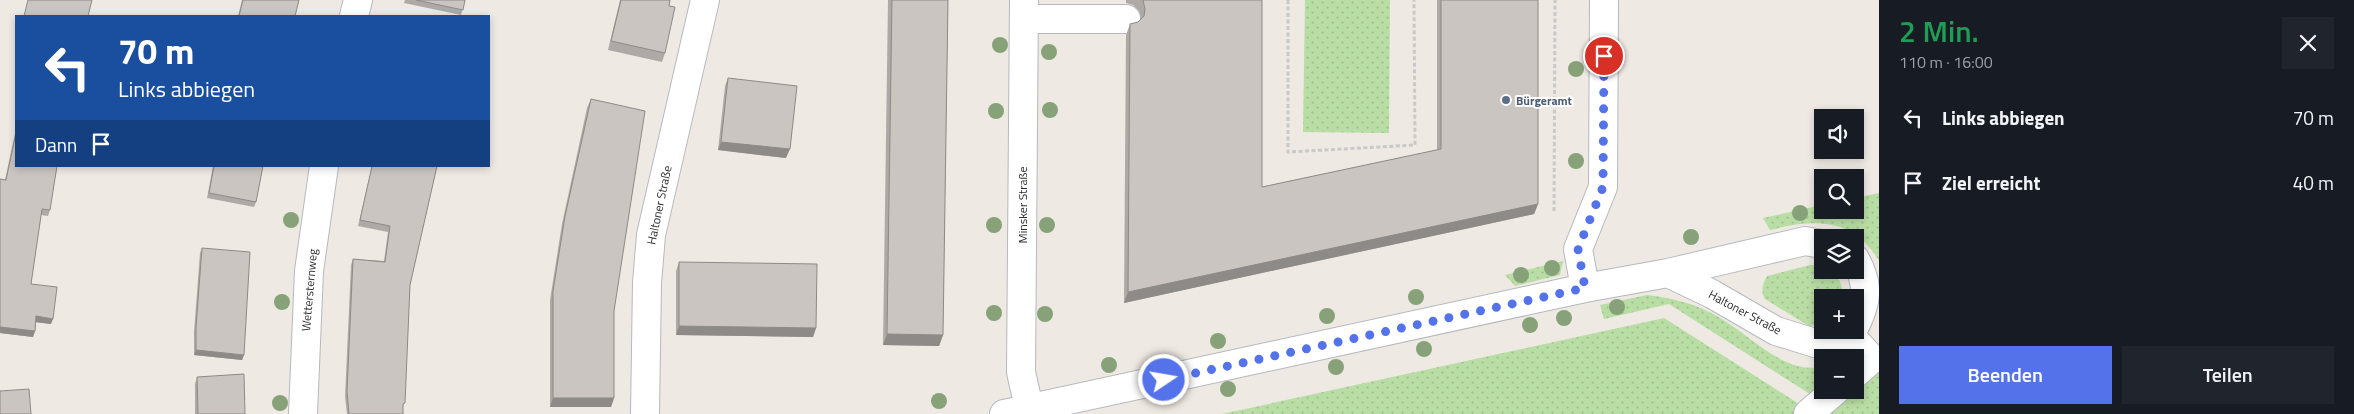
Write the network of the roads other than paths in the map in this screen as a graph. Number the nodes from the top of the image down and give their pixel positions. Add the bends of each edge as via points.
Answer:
1 (358, 0) edge
2 (705, 0) edge
3 (1604, 0) edge
4 (1024, 9) edge
5 (354, 15) edge
6 (1126, 19) dead end
7 (324, 167) edge
8 (1814, 243) edge
9 (1668, 272) junction
10 (1864, 278) edge
11 (1585, 288) junction
12 (1864, 309) edge
13 (1841, 339) edge
14 (1858, 339) edge
15 (1864, 366) edge
16 (1826, 399) edge
17 (1016, 411) edge
18 (303, 414) edge
19 (644, 414) edge
20 (1808, 414) edge

1 - 5 street
2 - 19 street, Haltoner Straße via 651,235
3 - 11 street via 1603,187 1578,249
4 - 6 street
4 - 17 street, Minsker Straße via 1021,372
7 - 18 street, Wettersternweg via 309,271
8 - 9 street via 1805,241
9 - 11 street
9 - 13 street, Haltoner Straße via 1776,331 1815,343
10 - 12 street
11 - 17 street
14 - 15 street via 1872,359
16 - 20 street

